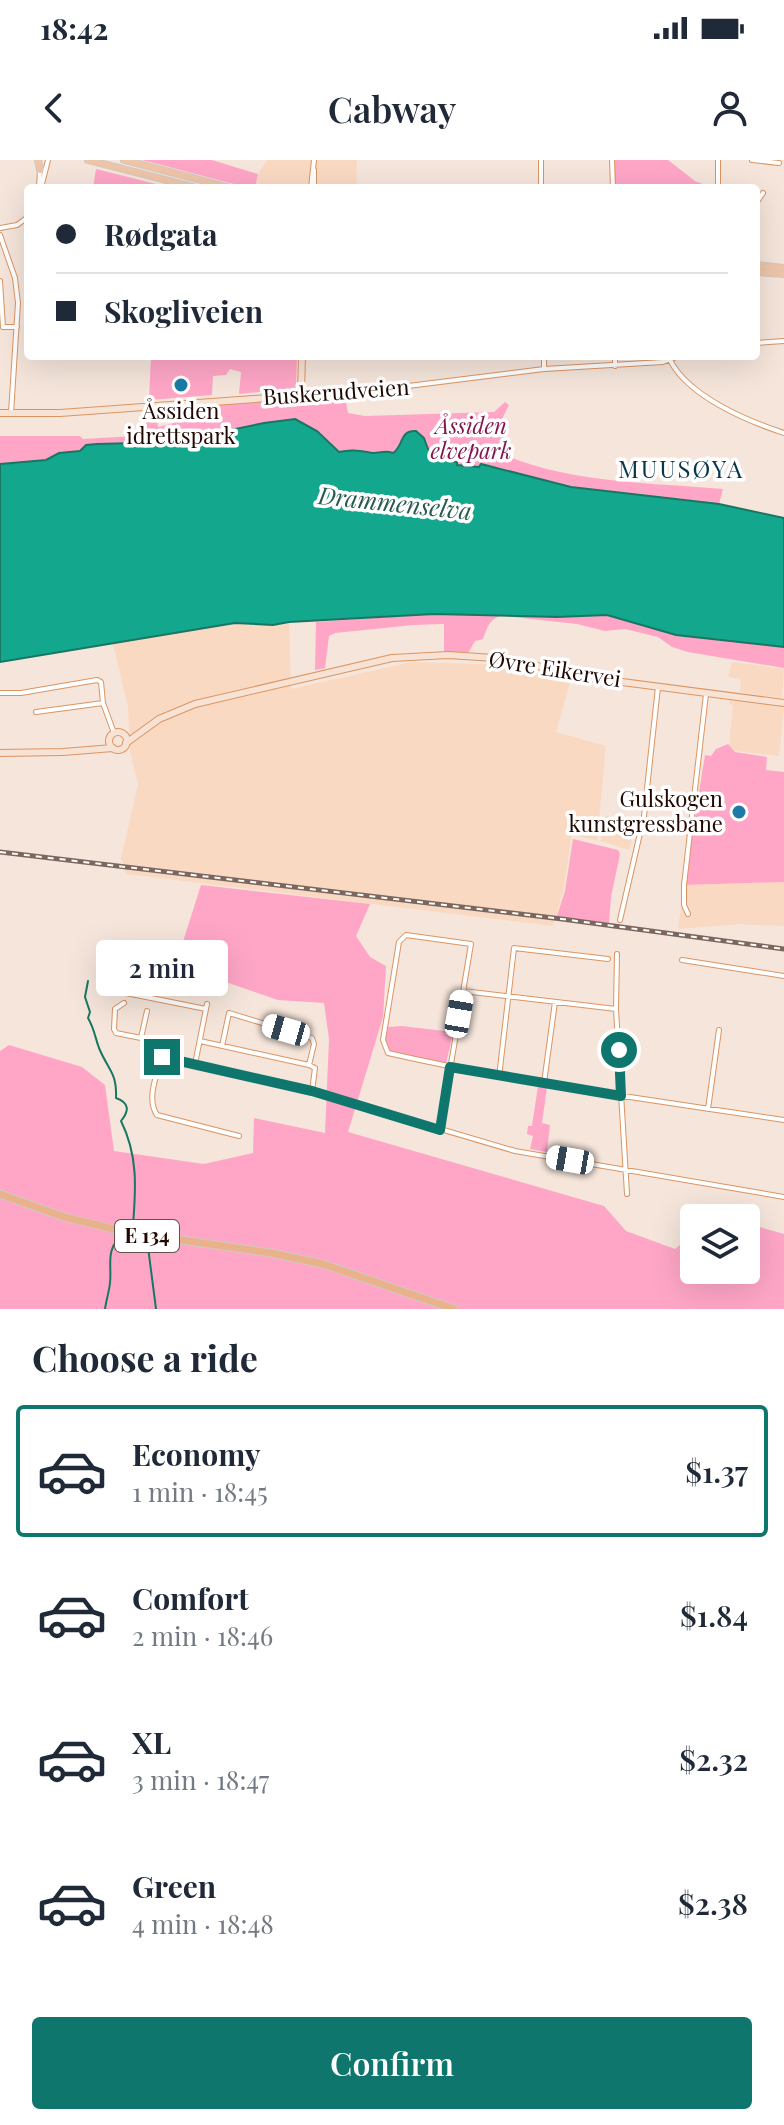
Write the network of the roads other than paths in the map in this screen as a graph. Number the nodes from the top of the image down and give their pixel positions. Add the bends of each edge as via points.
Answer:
1 (39, 160) edge
2 (50, 160) edge
3 (88, 160) edge
4 (124, 160) edge
5 (541, 160) edge
6 (612, 160) edge
7 (718, 160) edge
8 (752, 160) edge
9 (314, 162) edge
10 (779, 163) dead end
11 (43, 168) junction
12 (41, 184) edge
13 (181, 184) edge
14 (216, 184) edge
15 (313, 184) edge
16 (541, 184) edge
17 (613, 184) edge
18 (718, 184) edge
19 (763, 193) dead end
20 (760, 197) edge
21 (24, 220) edge
22 (0, 228) edge
23 (0, 235) edge
24 (760, 265) edge
25 (784, 268) edge
26 (760, 272) edge
27 (784, 274) edge
28 (0, 281) edge
29 (17, 327) junction
30 (784, 341) edge
31 (760, 343) edge
32 (302, 360) edge
33 (544, 360) edge
34 (615, 360) edge
35 (656, 360) edge
36 (670, 360) edge
37 (615, 366) junction
38 (544, 369) junction
39 (301, 393) junction
40 (0, 413) edge
41 (11, 413) junction
42 (784, 433) edge
43 (658, 685) junction
44 (706, 692) junction
45 (0, 693) edge
46 (103, 703) junction
47 (784, 703) edge
48 (36, 712) dead end
49 (144, 728) junction
50 (122, 734) junction
51 (112, 736) junction
52 (126, 743) junction
53 (113, 748) junction
54 (93, 749) junction
55 (0, 753) edge
56 (688, 914) dead end
57 (620, 920) dead end
58 (617, 954) dead end
59 (608, 959) dead end
60 (682, 960) dead end
61 (784, 976) edge
62 (105, 983) dead end
63 (463, 991) junction
64 (508, 997) junction
65 (555, 1002) junction
66 (124, 1003) dead end
67 (616, 1009) junction
68 (147, 1011) dead end
69 (719, 1030) dead end
70 (200, 1041) junction
71 (222, 1046) junction
72 (195, 1064) junction
73 (309, 1065) junction
74 (450, 1067) junction
75 (499, 1077) junction
76 (544, 1084) junction
77 (312, 1091) junction
78 (621, 1096) junction
79 (708, 1109) junction
80 (784, 1120) edge
81 (440, 1130) junction
82 (239, 1136) dead end
83 (626, 1170) junction
84 (627, 1194) dead end
85 (0, 1196) edge
86 (784, 1197) edge
87 (309, 1262) junction
88 (443, 1309) edge
89 (454, 1309) edge

1 - 11 main road
2 - 11 street
3 - 13 main road
4 - 14 main road
5 - 16 street
6 - 17 street
7 - 18 street
8 - 10 street
9 - 15 street
11 - 12 street
19 - 20 street
21 - 22 street
23 - 29 street via 16,286
24 - 25 main road
26 - 27 main road
28 - 29 street via 3,327
29 - 41 street
30 - 31 street
32 - 39 main road
33 - 38 street
34 - 37 street
35 - 37 street, Buskerudveien
36 - 42 street via 681,379 701,393 755,424
37 - 38 street, Buskerudveien
38 - 39 street, Buskerudveien via 414,386
39 - 41 main road, Buskerudveien
40 - 41 main road, Buskerudveien
43 - 44 main road, Øvre Eikervei
43 - 49 main road, Øvre Eikervei via 576,676 511,659 417,655 205,701
43 - 57 street via 641,831
44 - 47 main road, Øvre Eikervei
44 - 56 street via 684,885
45 - 46 street via 97,680
46 - 48 street
46 - 51 street
49 - 50 main road, Øvre Eikervei
49 - 52 main road, Øvre Eikervei
50 - 51 main road
50 - 52 main road
51 - 53 main road
51 - 54 main road
52 - 53 main road, Øvre Eikervei
53 - 54 main road
54 - 55 main road
58 - 67 street
59 - 64 street via 514,948
60 - 61 street
62 - 70 street via 121,992 207,1007
63 - 64 street
63 - 74 street
63 - 74 street via 471,944 406,935 401,939 383,1040 388,1053
64 - 65 street
64 - 75 street
65 - 67 street
65 - 76 street
66 - 68 street via 115,1009 118,1034 141,1038
67 - 78 street
69 - 79 street
70 - 71 street
70 - 72 street
71 - 73 street
71 - 73 street via 229,1013 309,1036 314,1044
72 - 77 street
72 - 82 street via 162,1057 154,1083 157,1115
73 - 77 street via 316,1072
74 - 75 street
74 - 81 street
75 - 76 street
76 - 78 street
77 - 81 street
78 - 79 street
78 - 83 street
79 - 80 street
81 - 83 street via 515,1151
83 - 84 street
83 - 86 street
85 - 87 highway, E 134 via 110,1232
87 - 88 highway, E 134
87 - 89 highway, E 134

